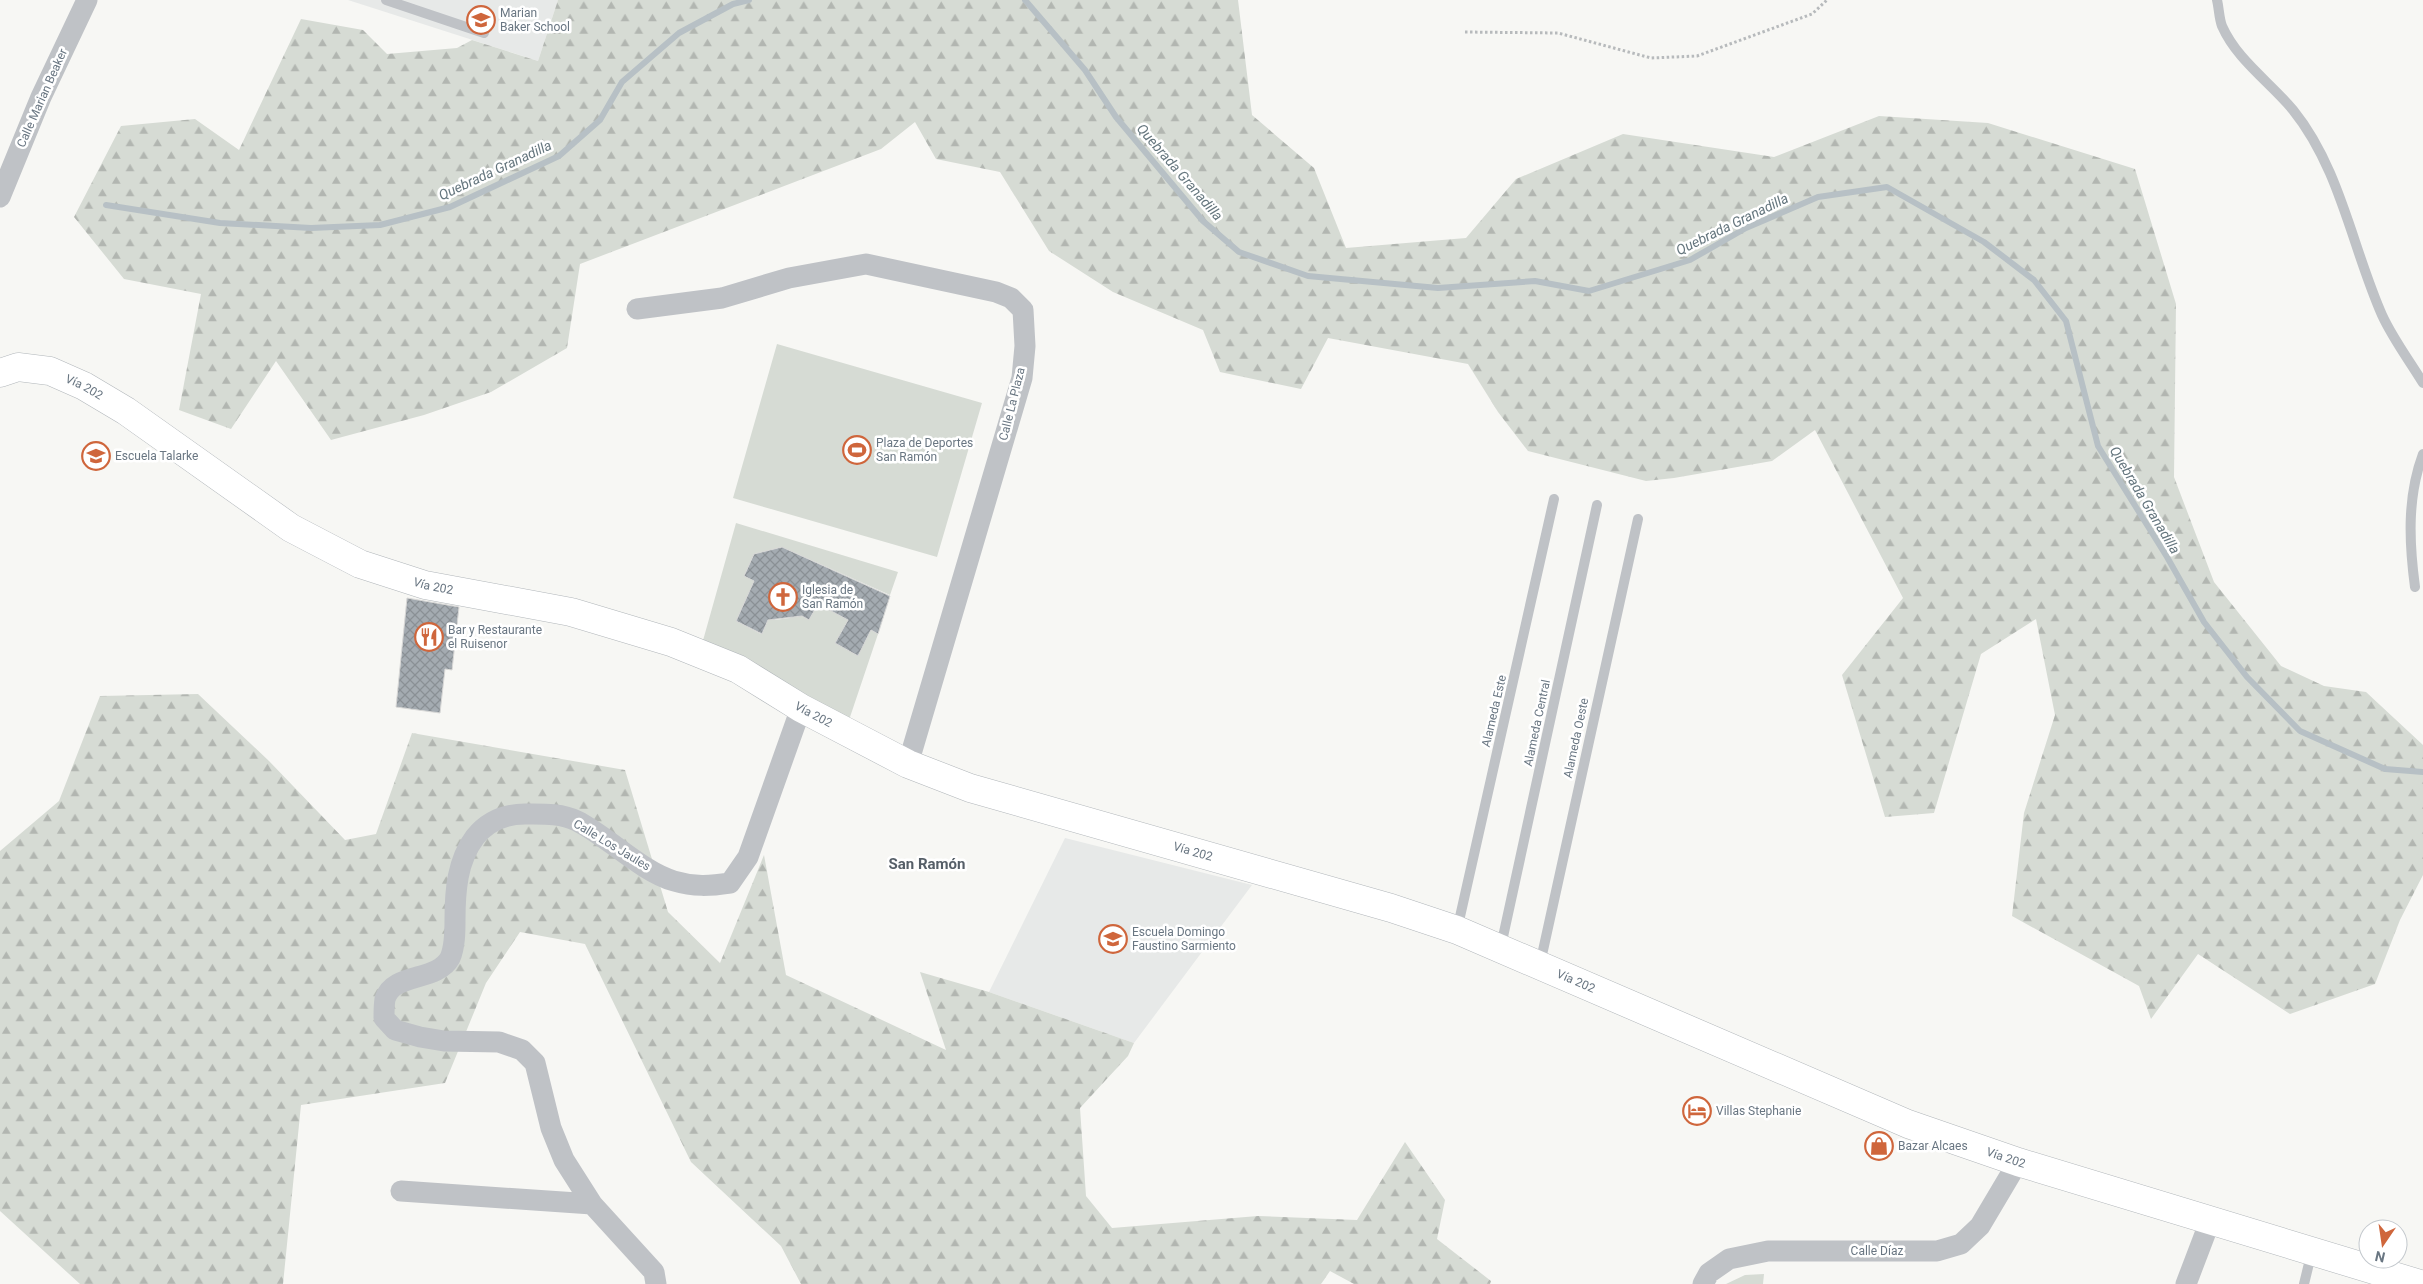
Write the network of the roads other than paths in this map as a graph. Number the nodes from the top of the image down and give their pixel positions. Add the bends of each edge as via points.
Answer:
1 (87, 0) edge
2 (386, 0) edge
3 (2217, 0) edge
4 (484, 33) dead end
5 (0, 196) edge
6 (637, 309) dead end
7 (0, 372) edge
8 (2423, 383) edge
9 (2423, 454) edge
10 (1554, 499) dead end
11 (1597, 505) dead end
12 (1638, 519) dead end
13 (2416, 587) dead end
14 (802, 708) junction
15 (908, 764) junction
16 (1457, 930) junction
17 (1500, 947) junction
18 (1540, 964) junction
19 (2018, 1162) junction
20 (401, 1191) dead end
21 (592, 1204) junction
22 (2210, 1221) junction
23 (2312, 1252) junction
24 (656, 1284) edge
25 (1703, 1284) edge
26 (2186, 1284) edge
27 (2304, 1284) edge
28 (2420, 1284) edge

1 - 5 street, Calle Marian Beaker via 41,97
2 - 4 lane
3 - 8 lane via 2222,26 2236,48 2292,110 2310,136 2335,187 2382,315
6 - 15 street, Calle La Plaza via 722,298 789,278 866,264 996,292 1010,298 1023,310 1025,346 1022,378
7 - 14 main road, Vía 202 via 18,367 50,371 84,386 126,411 291,528 360,564 425,585 571,612 670,642 738,670
9 - 13 lane via 2415,476 2409,542
10 - 16 lane, Alameda Este
11 - 17 lane, Alameda Central
12 - 18 lane, Alameda Oeste
14 - 15 main road, Vía 202
14 - 21 street, Calle Los Jaules via 748,857 730,883 706,887 672,880 576,820 550,814 514,814 490,822 475,837 455,885 450,958 435,972 394,987 386,998 384,1018 395,1030 444,1040 499,1042 522,1050 535,1063 551,1128 564,1160
15 - 16 main road, Vía 202 via 970,788 1391,908
16 - 17 main road, Vía 202
17 - 18 main road, Vía 202
18 - 19 main road, Vía 202 via 1908,1124
19 - 22 main road, Vía 202
19 - 25 street, Calle Díaz via 1980,1226 1961,1244 1937,1251 1768,1251 1729,1258 1709,1273
20 - 21 street
21 - 24 street, Calle Los Jaules via 654,1272
22 - 23 main road, Vía 202
22 - 26 street
23 - 27 lane
23 - 28 main road, Vía 202

